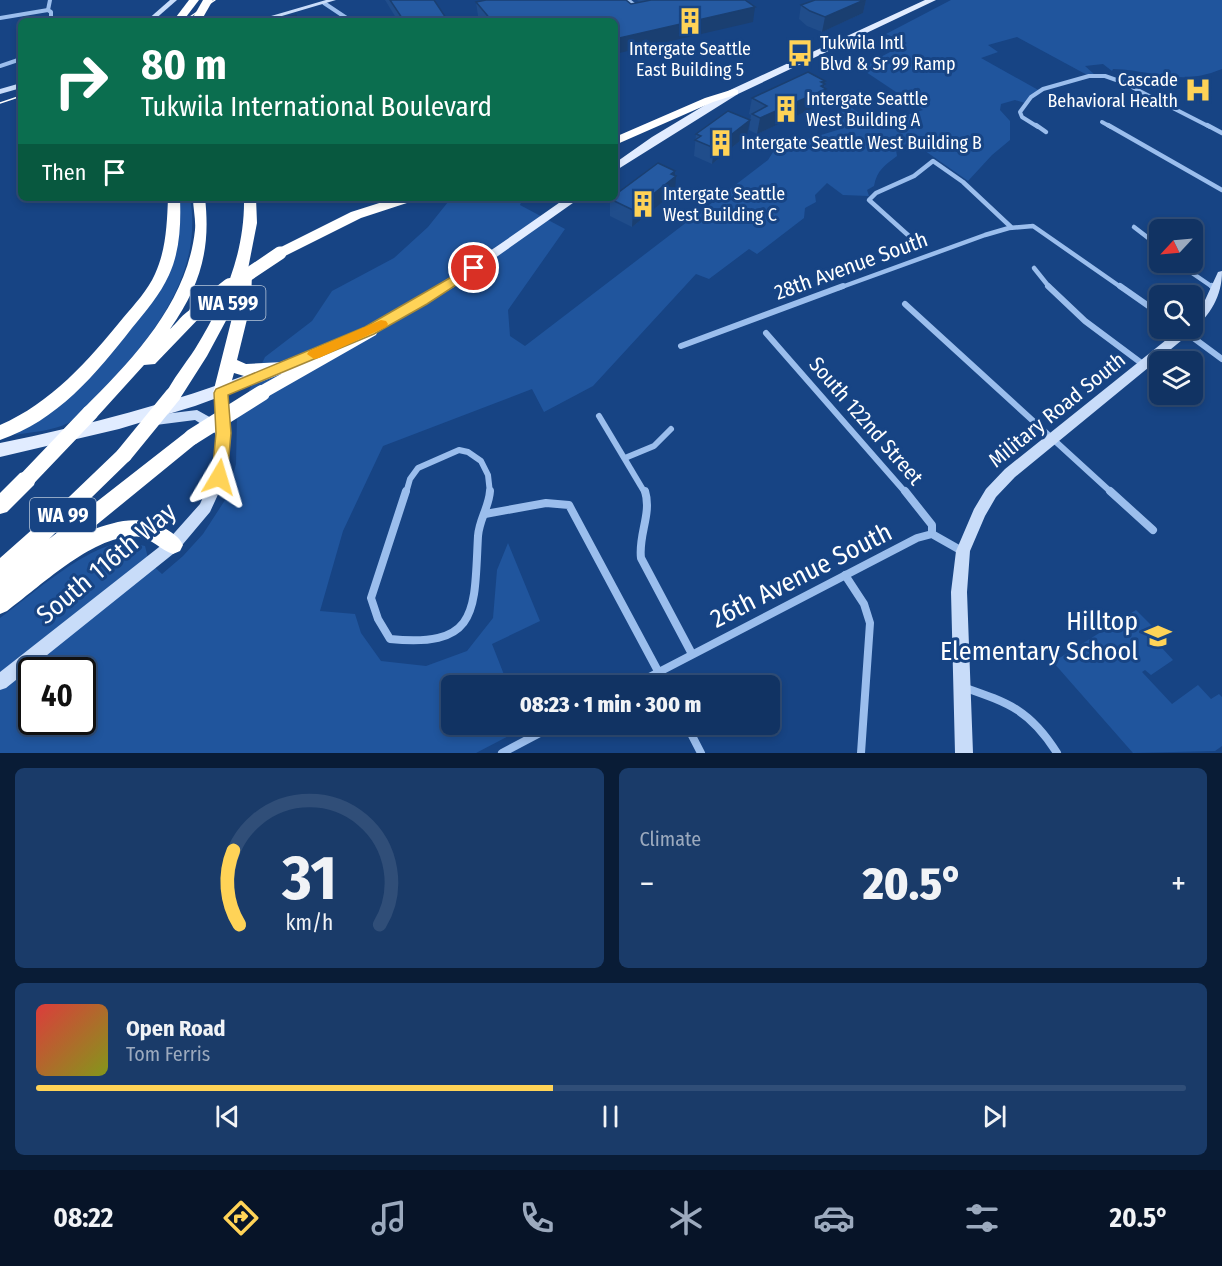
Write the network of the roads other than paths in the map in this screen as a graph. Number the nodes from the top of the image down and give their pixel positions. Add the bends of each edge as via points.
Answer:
1 (50, 0) edge
2 (174, 0) edge
3 (194, 0) edge
4 (208, 0) edge
5 (333, 0) edge
6 (628, 0) edge
7 (932, 0) edge
8 (324, 3) junction
9 (48, 10) junction
10 (640, 11) edge
11 (0, 18) edge
12 (51, 18) edge
13 (153, 18) edge
14 (180, 18) edge
15 (198, 18) edge
16 (268, 18) edge
17 (346, 18) edge
18 (18, 60) edge
19 (0, 66) edge
20 (18, 86) edge
21 (0, 92) edge
22 (734, 92) junction
23 (1102, 122) dead end
24 (1046, 132) dead end
25 (1222, 132) edge
26 (618, 140) edge
27 (618, 166) edge
28 (1222, 190) edge
29 (174, 201) edge
30 (199, 201) edge
31 (250, 201) edge
32 (399, 201) edge
33 (570, 201) edge
34 (1011, 227) junction
35 (1134, 228) dead end
36 (249, 234) junction
37 (909, 236) dead end
38 (1149, 239) edge
39 (1034, 268) dead end
40 (1193, 273) edge
41 (1222, 276) edge
42 (1216, 288) junction
43 (905, 304) dead end
44 (1149, 306) edge
45 (1203, 314) edge
46 (370, 331) junction
47 (766, 333) dead end
48 (1175, 339) edge
49 (1199, 339) edge
50 (681, 346) dead end
51 (1222, 359) edge
52 (229, 363) junction
53 (1145, 365) junction
54 (283, 368) junction
55 (130, 373) junction
56 (221, 393) junction
57 (173, 395) joint
58 (90, 413) joint
59 (599, 416) dead end
60 (106, 428) junction
61 (671, 429) dead end
62 (0, 433) edge
63 (223, 433) junction
64 (1054, 439) junction
65 (0, 450) edge
66 (625, 458) junction
67 (0, 506) edge
68 (485, 514) junction
69 (1153, 530) dead end
70 (932, 534) junction
71 (173, 544) junction
72 (963, 551) junction
73 (0, 571) edge
74 (845, 575) junction
75 (0, 591) edge
76 (0, 604) edge
77 (692, 654) junction
78 (658, 672) junction
79 (652, 675) edge
80 (660, 675) edge
81 (0, 682) edge
82 (962, 687) junction
83 (536, 735) edge
84 (692, 735) edge
85 (502, 753) edge
86 (701, 753) edge
87 (861, 753) edge
88 (964, 753) edge
89 (1057, 753) edge

1 - 9 street
2 - 13 street
3 - 14 highway
4 - 15 highway
5 - 8 street
6 - 10 street
7 - 22 main road
8 - 16 street
8 - 17 street
9 - 11 street
9 - 12 street
18 - 19 street
20 - 21 street
22 - 26 highway
22 - 27 main road
23 - 28 street
24 - 25 street via 1022,117 1022,107 1043,89 1097,75 1122,82
29 - 62 highway via 170,251 151,292 109,346 63,394 21,424
30 - 55 highway, WA 599 via 202,237 189,281 168,320
31 - 36 highway, WA 599
32 - 55 highway, bridge via 356,215 242,277
33 - 46 main road via 423,301
34 - 37 street via 933,160 914,176 869,200
34 - 44 street, 28th Avenue South via 1033,226
34 - 50 street, 28th Avenue South
35 - 38 street
36 - 52 highway via 243,303
36 - 57 highway, WA 599 via 229,302 200,356
39 - 53 street via 1062,303
40 - 42 street
41 - 42 street, Military Road South
42 - 45 street, Military Road South
43 - 64 street
46 - 54 main road
46 - 75 highway, bridge via 192,437
47 - 70 street, South 122nd Street via 925,514
48 - 53 street, Military Road South
49 - 51 street
52 - 54 highway via 244,370
52 - 56 highway
53 - 64 street, Military Road South
54 - 56 main road
55 - 58 highway, WA 599
56 - 60 main road
56 - 63 street, South 116th Way
57 - 73 highway, WA 99, bridge via 124,455
58 - 67 highway, WA 99, bridge
59 - 66 street
60 - 63 street via 189,414 204,417
60 - 65 main road
61 - 66 street via 654,446
63 - 71 street, South 116th Way via 222,463 213,492 205,508
64 - 69 street
64 - 72 street, Military Road South via 992,491
66 - 77 street via 648,501 639,540 641,558
68 - 68 street via 477,532 479,564 473,604 458,629 446,639 430,643 390,639 371,598 410,479 418,468 459,450 479,456 490,489
68 - 78 street via 546,503 569,505
70 - 72 street
70 - 74 street, 26th Avenue South
71 - 76 highway via 159,534 132,528 107,533 79,547
71 - 81 street, South 116th Way
72 - 82 street, Military Road South via 959,592
74 - 77 street, 26th Avenue South
74 - 87 street via 864,604 870,623
77 - 78 street, 26th Avenue South
78 - 79 street, 26th Avenue South
78 - 80 street
82 - 88 street, Military Road South
82 - 89 street via 1013,705 1045,732
83 - 85 street
84 - 86 street

